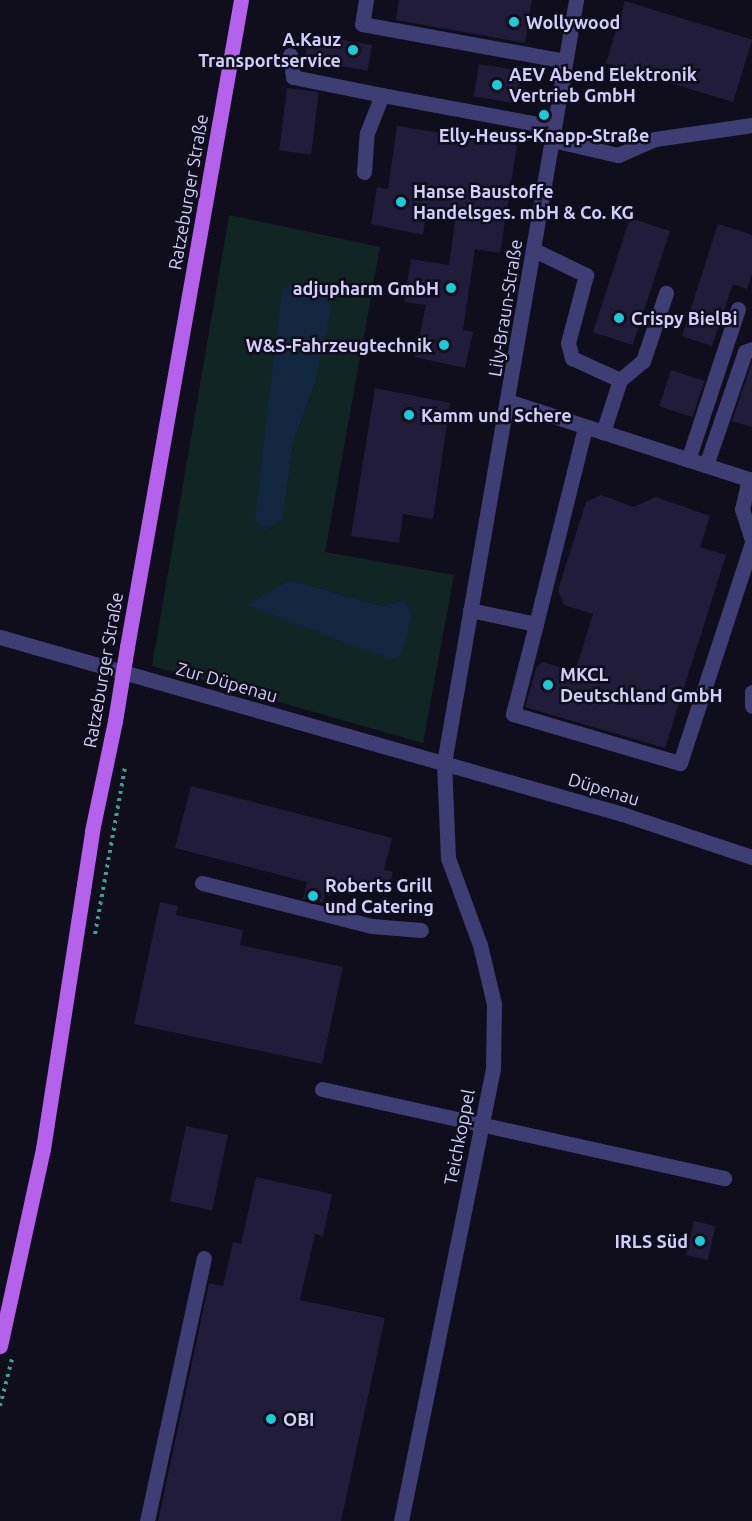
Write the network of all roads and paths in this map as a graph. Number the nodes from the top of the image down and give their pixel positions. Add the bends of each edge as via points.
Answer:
1 (241, 0) edge
2 (366, 0) edge
3 (576, 0) edge
4 (290, 55) dead end
5 (565, 61) junction
6 (382, 95) junction
7 (752, 125) edge
8 (553, 134) junction
9 (363, 172) dead end
10 (534, 250) junction
11 (666, 293) dead end
12 (738, 309) dead end
13 (752, 349) edge
14 (620, 380) junction
15 (510, 402) junction
16 (585, 427) junction
17 (603, 432) junction
18 (688, 460) junction
19 (706, 465) junction
20 (750, 479) edge
21 (752, 541) edge
22 (470, 610) junction
23 (536, 624) junction
24 (0, 637) edge
25 (752, 692) edge
26 (752, 706) edge
27 (444, 763) junction
28 (752, 857) edge
29 (202, 883) dead end
30 (420, 930) dead end
31 (322, 1089) dead end
32 (482, 1123) junction
33 (724, 1178) dead end
34 (204, 1258) dead end
35 (0, 1346) edge
36 (147, 1521) edge
37 (401, 1521) edge

1 - 35 main road, Ratzeburger Straße, bridge via 115,721 92,831 43,1149
2 - 5 street via 362,24
3 - 5 street, Lily-Braun-Straße
4 - 6 street via 293,77
5 - 8 street, Lily-Braun-Straße
6 - 8 street
6 - 9 street via 367,133
7 - 8 street via 655,140 618,155
8 - 10 street, Lily-Braun-Straße
10 - 14 street via 586,275 568,343 572,358
10 - 15 street, Lily-Braun-Straße
11 - 14 street via 643,361
12 - 18 street
13 - 19 street via 745,352
14 - 17 street
15 - 16 street
15 - 22 street, Lily-Braun-Straße
16 - 17 street
16 - 23 street
17 - 18 street
18 - 19 street
19 - 20 street
20 - 21 street via 742,509
21 - 23 street via 680,763 513,714
22 - 23 street
22 - 27 street, Lily-Braun-Straße
24 - 27 street, Zur Düpenau
25 - 26 street
27 - 28 street, Düpenau
27 - 32 street, Teichkoppel via 448,858 480,945 494,1004 493,1069
29 - 30 street via 372,926
31 - 32 street
32 - 33 street
32 - 37 street, Teichkoppel
34 - 36 street

